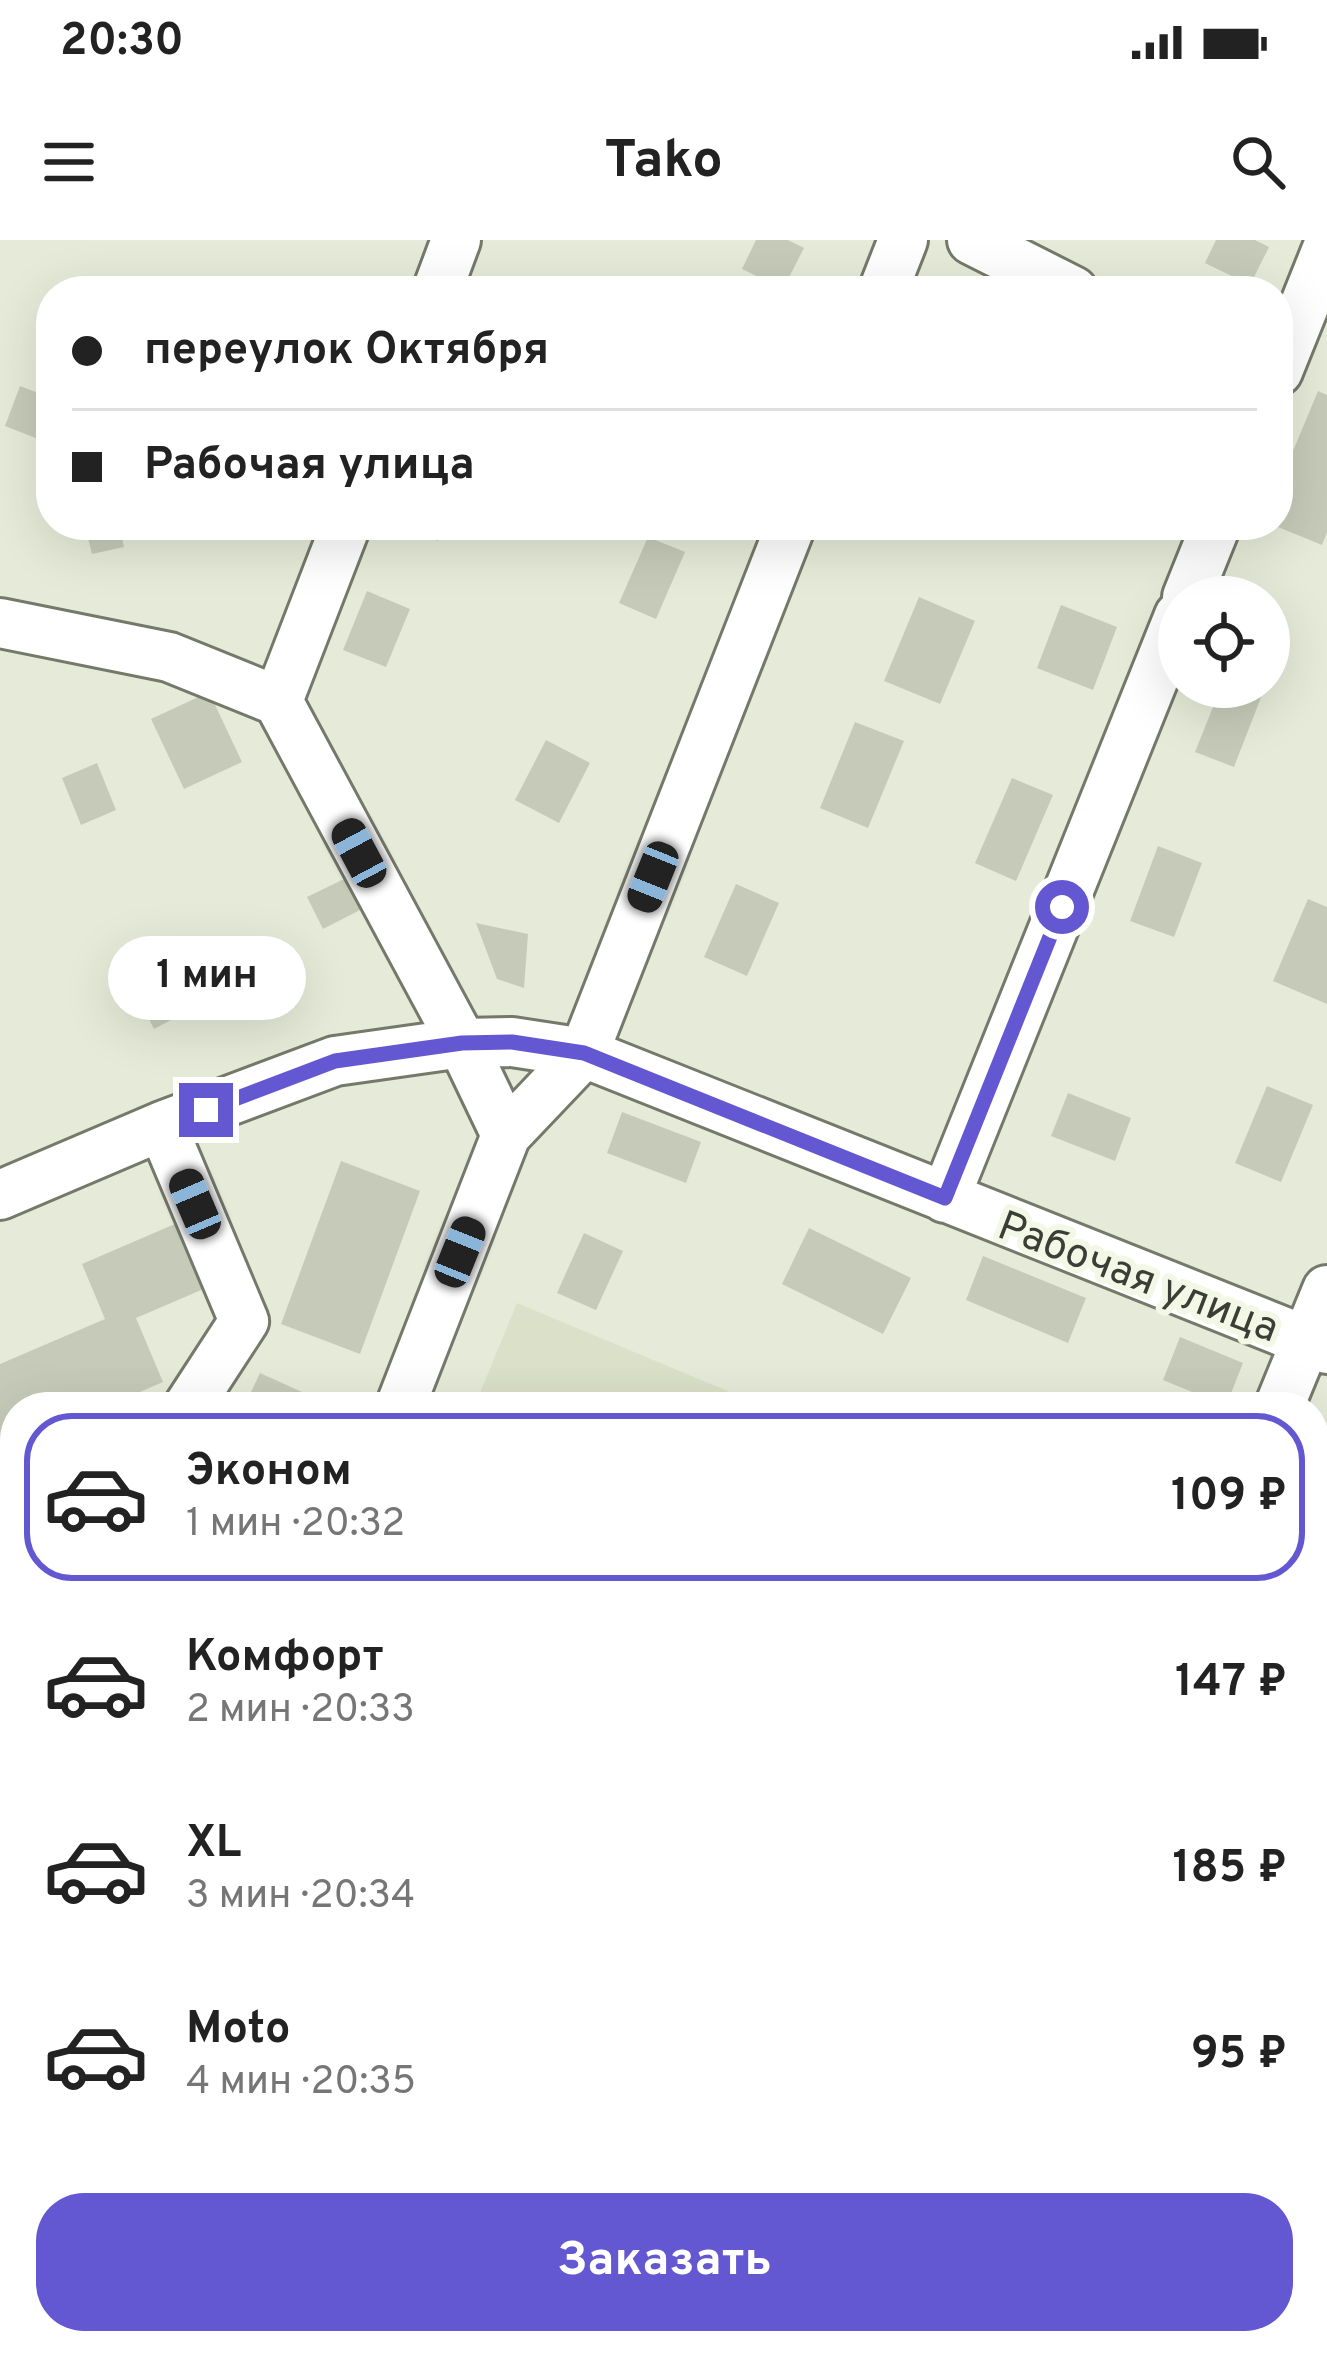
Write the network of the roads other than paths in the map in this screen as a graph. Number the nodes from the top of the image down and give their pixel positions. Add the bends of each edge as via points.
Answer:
1 (456, 240) edge
2 (903, 240) edge
3 (972, 240) edge
4 (1327, 249) edge
5 (442, 276) edge
6 (889, 276) edge
7 (1043, 276) edge
8 (1293, 334) edge
9 (340, 540) edge
10 (785, 540) edge
11 (1210, 540) edge
12 (1195, 576) edge
13 (0, 623) edge
14 (1158, 668) edge
15 (278, 701) junction
16 (462, 1043) junction
17 (584, 1053) junction
18 (162, 1126) junction
19 (506, 1135) junction
20 (0, 1195) edge
21 (945, 1198) junction
22 (1327, 1290) edge
23 (1317, 1345) edge
24 (198, 1392) edge
25 (406, 1392) edge
26 (1289, 1392) edge

1 - 5 street
2 - 6 street
3 - 7 street
4 - 8 street
9 - 15 street
10 - 17 street
11 - 12 street
13 - 15 street via 169,657
14 - 21 street
15 - 16 street
16 - 17 street, Рабочая улица
16 - 18 street, Рабочая улица via 335,1061
16 - 19 street
17 - 19 street
17 - 21 street, Рабочая улица
18 - 20 street, Рабочая улица
18 - 24 street via 244,1321
19 - 25 street
21 - 23 street, Рабочая улица
22 - 23 street
23 - 26 street

